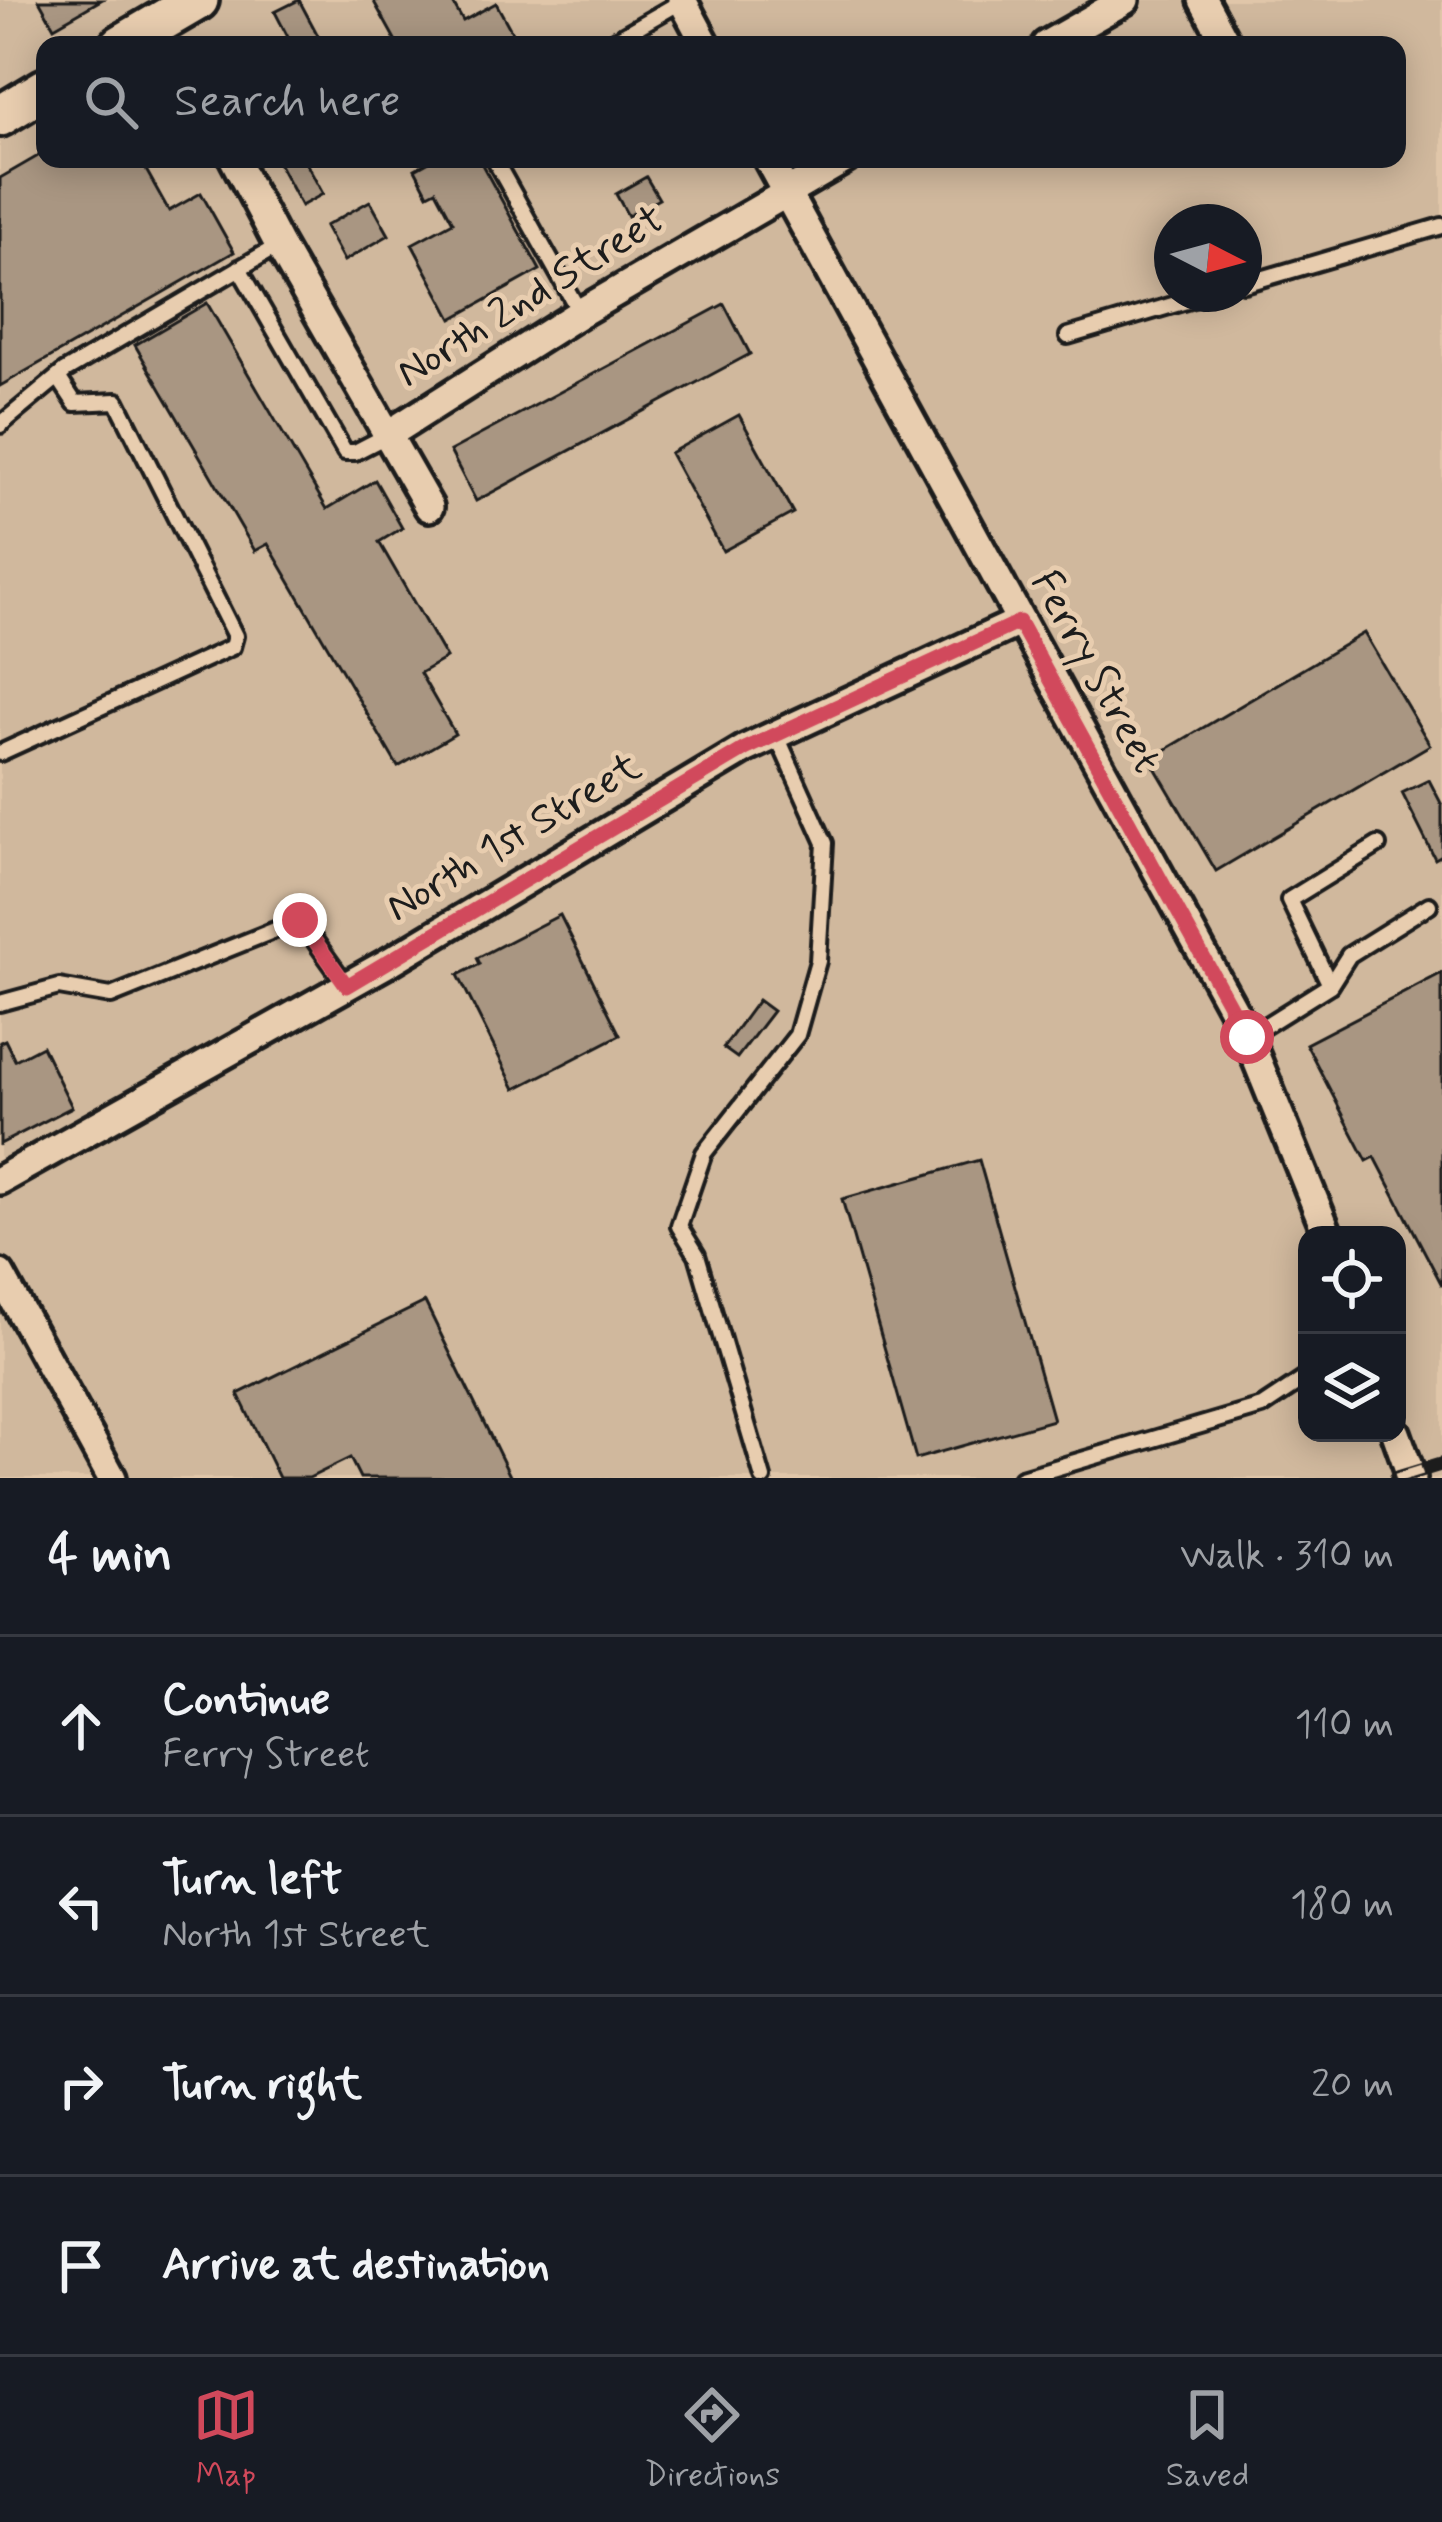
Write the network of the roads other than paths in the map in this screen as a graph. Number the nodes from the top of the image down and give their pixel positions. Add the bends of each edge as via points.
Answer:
1 (198, 0) edge
2 (683, 0) edge
3 (1125, 0) edge
4 (1203, 0) edge
5 (169, 33) edge
6 (621, 36) edge
7 (701, 36) edge
8 (1062, 36) edge
9 (1222, 36) edge
10 (36, 94) edge
11 (0, 116) edge
12 (240, 168) edge
13 (499, 168) edge
14 (773, 168) edge
15 (828, 168) edge
16 (786, 192) junction
17 (1442, 226) edge
18 (279, 245) junction
19 (239, 268) junction
20 (1262, 279) edge
21 (1154, 311) edge
22 (580, 313) junction
23 (1068, 336) dead end
24 (58, 377) junction
25 (0, 425) edge
26 (386, 436) junction
27 (429, 507) dead end
28 (1019, 622) junction
29 (776, 734) junction
30 (0, 753) edge
31 (1378, 845) dead end
32 (1429, 904) dead end
33 (1330, 985) junction
34 (347, 986) junction
35 (0, 1003) edge
36 (1247, 1037) junction
37 (0, 1180) edge
38 (1324, 1226) edge
39 (0, 1274) edge
40 (1298, 1383) edge
41 (1399, 1442) edge
42 (112, 1478) edge
43 (763, 1478) edge
44 (1021, 1478) edge
45 (1412, 1478) edge

1 - 5 main road
2 - 6 lane
2 - 7 street
3 - 8 street
4 - 9 street
10 - 11 main road
12 - 18 street
13 - 22 lane
14 - 16 street, Ferry Street
15 - 16 street, North 2nd Street
16 - 22 street, North 2nd Street
16 - 28 street, Ferry Street
17 - 20 lane
18 - 19 lane
18 - 26 street
19 - 24 lane
19 - 26 lane via 345,452
21 - 23 lane
22 - 26 street, North 2nd Street
24 - 25 lane
24 - 30 lane via 75,403 117,401 236,636 232,647
26 - 27 street
28 - 29 street, North 1st Street
28 - 36 street, Ferry Street
29 - 34 street, North 1st Street
29 - 43 lane via 825,843 818,961 797,1035 704,1153 679,1226 697,1255
31 - 33 lane via 1288,900
32 - 33 lane via 1349,955
33 - 36 lane
34 - 35 lane via 300,920 111,996 59,987
34 - 37 street, North 1st Street
36 - 38 street, Ferry Street
39 - 42 street
40 - 44 lane via 1262,1406
41 - 45 street

